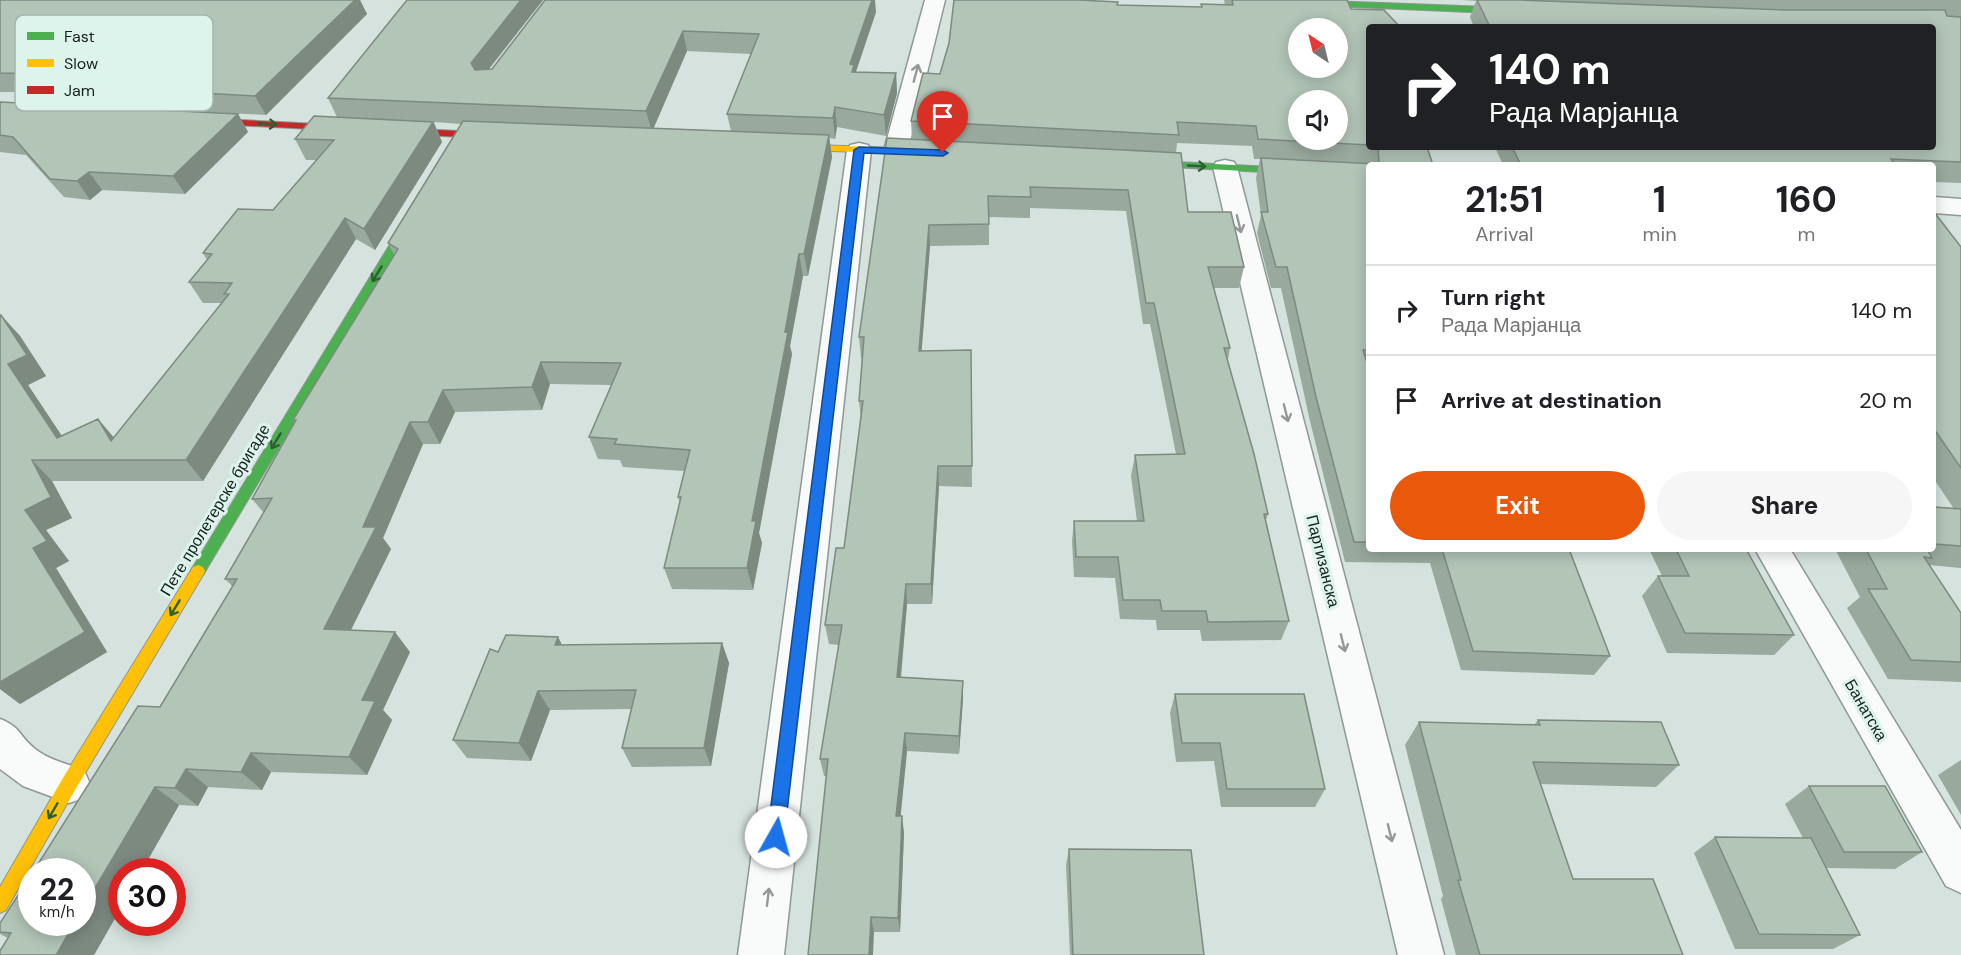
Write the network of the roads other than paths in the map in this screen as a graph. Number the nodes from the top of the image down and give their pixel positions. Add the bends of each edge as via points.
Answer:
1 (935, 0) edge
2 (1237, 0) edge
3 (1534, 11) edge
4 (189, 120) edge
5 (508, 136) edge
6 (777, 147) edge
7 (859, 150) junction
8 (896, 150) junction
9 (943, 153) edge
10 (1119, 162) edge
11 (1225, 167) junction
12 (1366, 175) edge
13 (425, 195) edge
14 (1936, 206) edge
15 (1961, 207) edge
16 (1774, 552) edge
17 (0, 737) edge
18 (69, 784) junction
19 (1961, 871) edge
20 (0, 904) edge
21 (761, 955) edge
22 (1420, 955) edge

8 -> 1 street
2 - 3 street
4 -> 5 street via 458,140
6 - 7 street
7 - 8 street
21 -> 7 street
8 - 9 street
10 -> 11 street
11 - 12 street
11 -> 22 street, Партизанска
13 -> 18 street, Пете пролетерске бригаде
14 - 15 street
16 - 19 street, Банатска
17 - 18 street via 10,754 35,773
18 -> 20 street, Пете пролетерске бригаде

